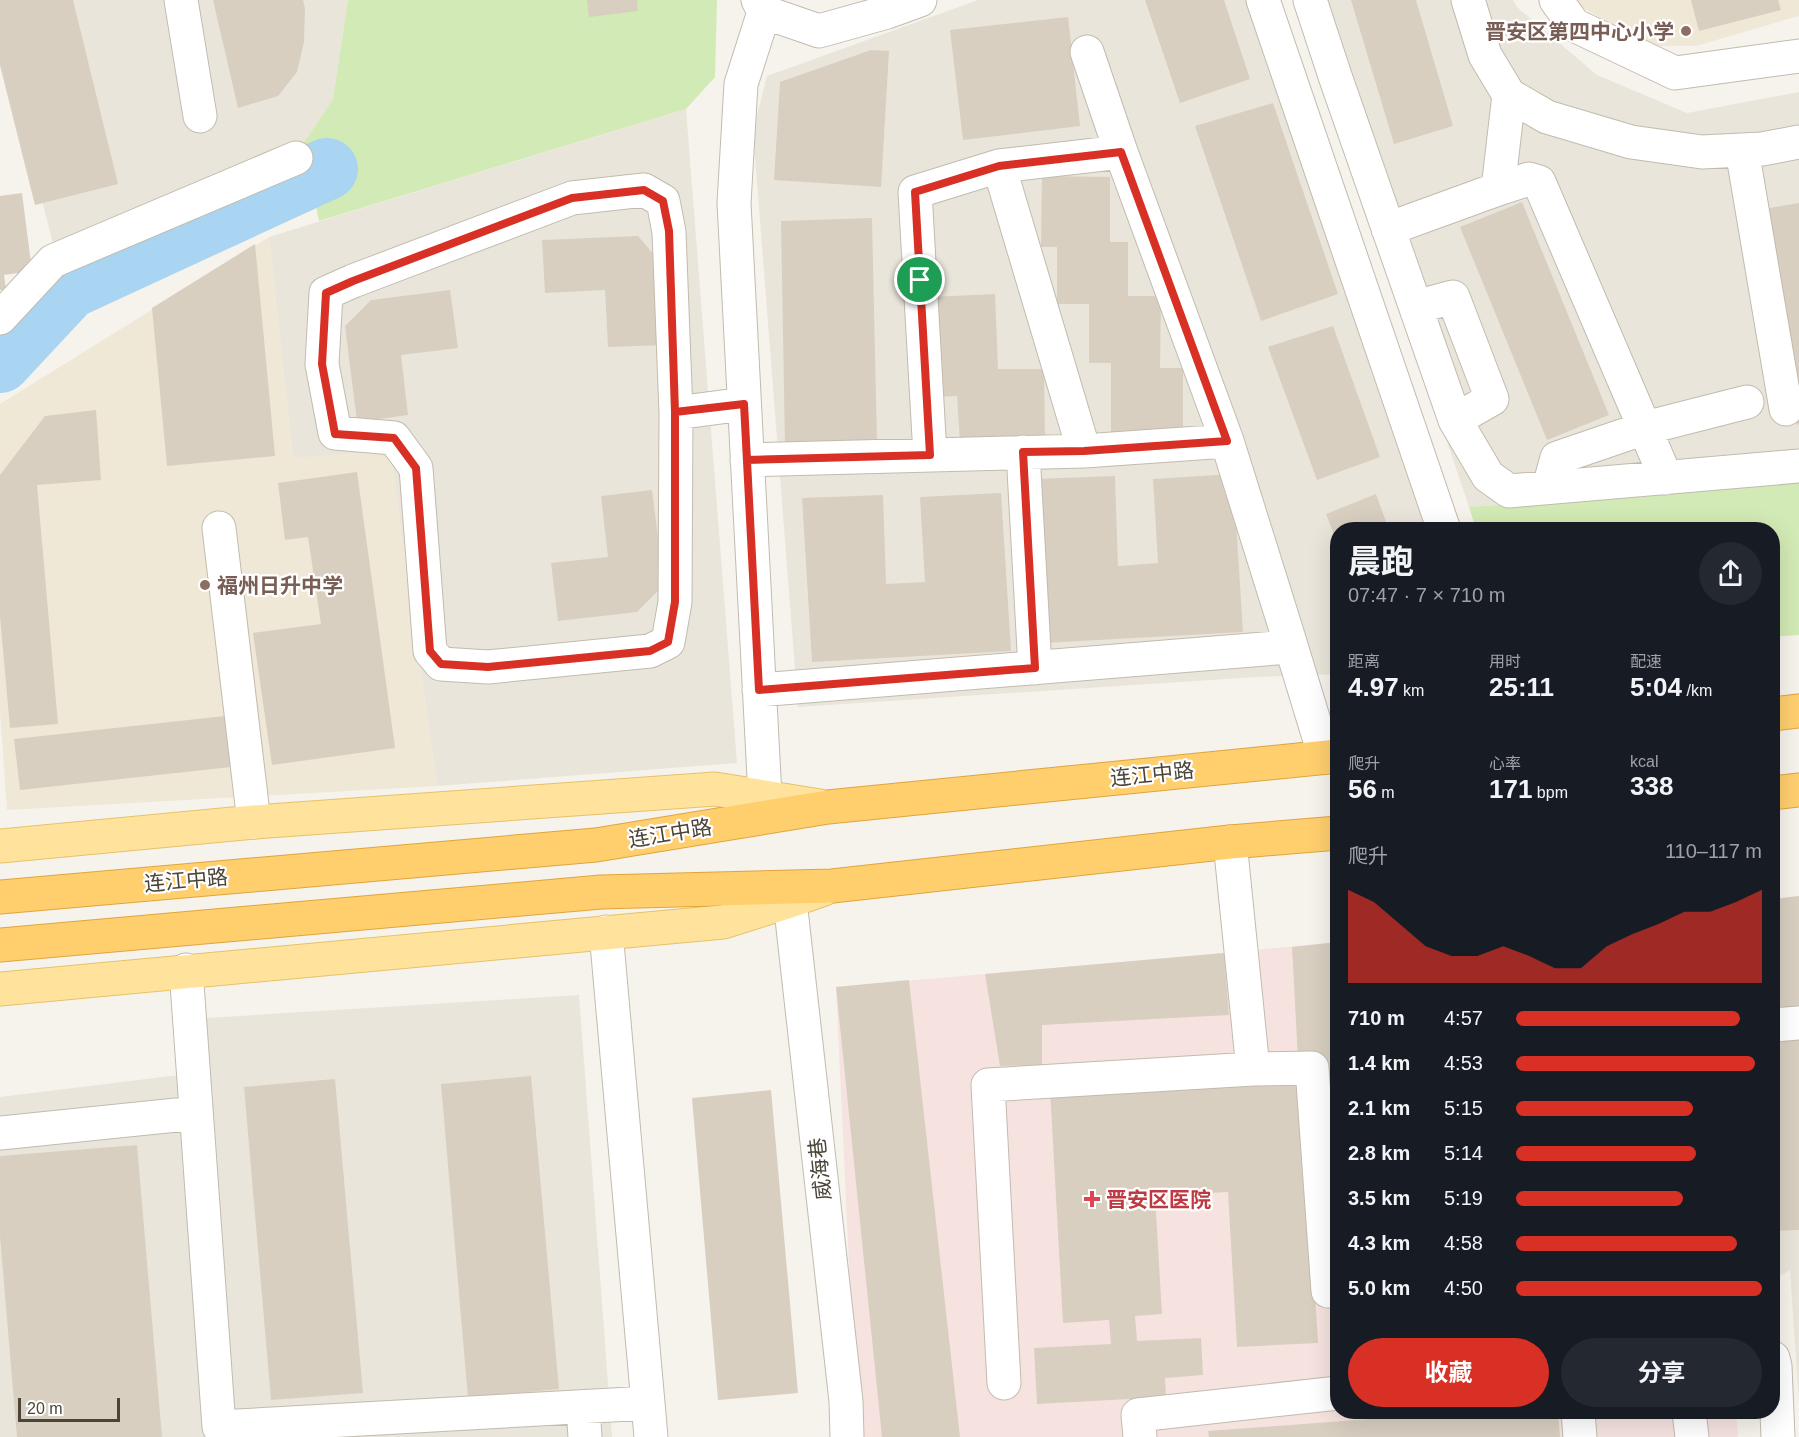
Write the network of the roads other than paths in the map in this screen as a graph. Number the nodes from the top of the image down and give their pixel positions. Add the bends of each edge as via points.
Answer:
1 (181, 0) edge
2 (920, 0) edge
3 (1263, 0) edge
4 (1310, 0) edge
5 (1468, 0) edge
6 (1556, 0) edge
7 (761, 6) edge
8 (1087, 52) dead end
9 (1799, 56) edge
10 (1347, 73) junction
11 (1294, 89) junction
12 (1509, 95) junction
13 (200, 116) dead end
14 (1799, 142) edge
15 (1742, 150) junction
16 (1121, 152) junction
17 (296, 158) dead end
18 (999, 166) junction
19 (1498, 189) junction
20 (1388, 230) junction
21 (0, 318) edge
22 (1747, 402) dead end
23 (744, 404) junction
24 (1786, 409) dead end
25 (675, 412) junction
26 (1645, 428) junction
27 (1227, 441) junction
28 (1084, 451) junction
29 (1023, 452) junction
30 (930, 455) junction
31 (747, 460) junction
32 (1799, 466) edge
33 (1666, 478) junction
34 (1549, 488) junction
35 (1441, 522) edge
36 (219, 528) dead end
37 (1289, 639) junction
38 (1035, 668) junction
39 (759, 690) junction
40 (1799, 711) edge
41 (1780, 713) edge
42 (1330, 753) edge
43 (1330, 756) edge
44 (1799, 790) edge
45 (1780, 792) edge
46 (765, 797) junction
47 (828, 807) junction
48 (254, 822) junction
49 (1330, 834) edge
50 (1230, 842) junction
51 (0, 846) edge
52 (832, 886) junction
53 (0, 897) edge
54 (790, 901) junction
55 (606, 932) junction
56 (0, 945) edge
57 (186, 970) junction
58 (0, 989) edge
59 (1799, 1023) edge
60 (1780, 1024) edge
61 (1253, 1069) junction
62 (196, 1113) junction
63 (0, 1133) edge
64 (1330, 1291) edge
65 (1004, 1383) dead end
66 (1330, 1393) edge
67 (648, 1403) junction
68 (1579, 1419) edge
69 (1690, 1419) edge
70 (1777, 1419) edge
71 (584, 1422) edge
72 (406, 1427) edge
73 (217, 1434) edge
74 (651, 1437) edge
75 (847, 1437) edge
76 (1140, 1437) edge
77 (1580, 1437) edge
78 (1692, 1437) edge
79 (1778, 1437) edge

1 - 13 street
2 - 7 street via 819,31
3 - 11 street
4 - 10 street
5 - 12 street via 1485,55
6 - 9 street via 1574,25 1675,73
7 - 23 street via 741,84 734,203
8 - 16 street
10 - 11 street
10 - 20 street
11 - 35 street
12 - 15 street via 1547,117 1631,142 1702,152
12 - 19 street
14 - 15 street
15 - 24 street
16 - 18 street
16 - 27 street
17 - 21 street via 53,261
18 - 28 street
18 - 30 street via 915,192
19 - 20 street
19 - 26 street via 1529,179 1539,182
20 - 34 street via 1455,420 1488,476 1509,491
22 - 26 street
23 - 25 street
23 - 31 street
25 - 25 street via 669,231 663,201 644,190 572,198 326,293 322,364 335,434 394,438 416,468 430,651 441,664 488,667 650,651 668,642 675,602
26 - 33 street
26 - 34 street via 1557,458
27 - 28 street
27 - 37 street
28 - 29 street
29 - 30 street
29 - 38 street
30 - 31 street
31 - 39 street
32 - 33 street
33 - 34 street
36 - 48 street
37 - 38 street via 1276,648
37 - 42 street
38 - 39 street
39 - 46 street
40 - 41 highway
43 - 47 highway, 连江中路
44 - 45 highway
46 - 47 main road
46 - 48 main road via 715,789
47 - 53 highway, 连江中路 via 596,844
48 - 51 main road
49 - 50 highway
50 - 52 highway
50 - 61 street
52 - 54 main road
52 - 56 highway via 601,892
54 - 55 main road via 723,922
54 - 75 street, 威海巷
55 - 57 main road
55 - 67 street
57 - 58 main road
57 - 62 street
59 - 60 street
61 - 64 street via 1312,1068
61 - 65 street via 988,1085
62 - 63 street
62 - 73 street
66 - 76 street via 1138,1415
67 - 71 street
67 - 74 street
68 - 77 street
69 - 78 street
70 - 79 street
71 - 72 street
72 - 73 street

